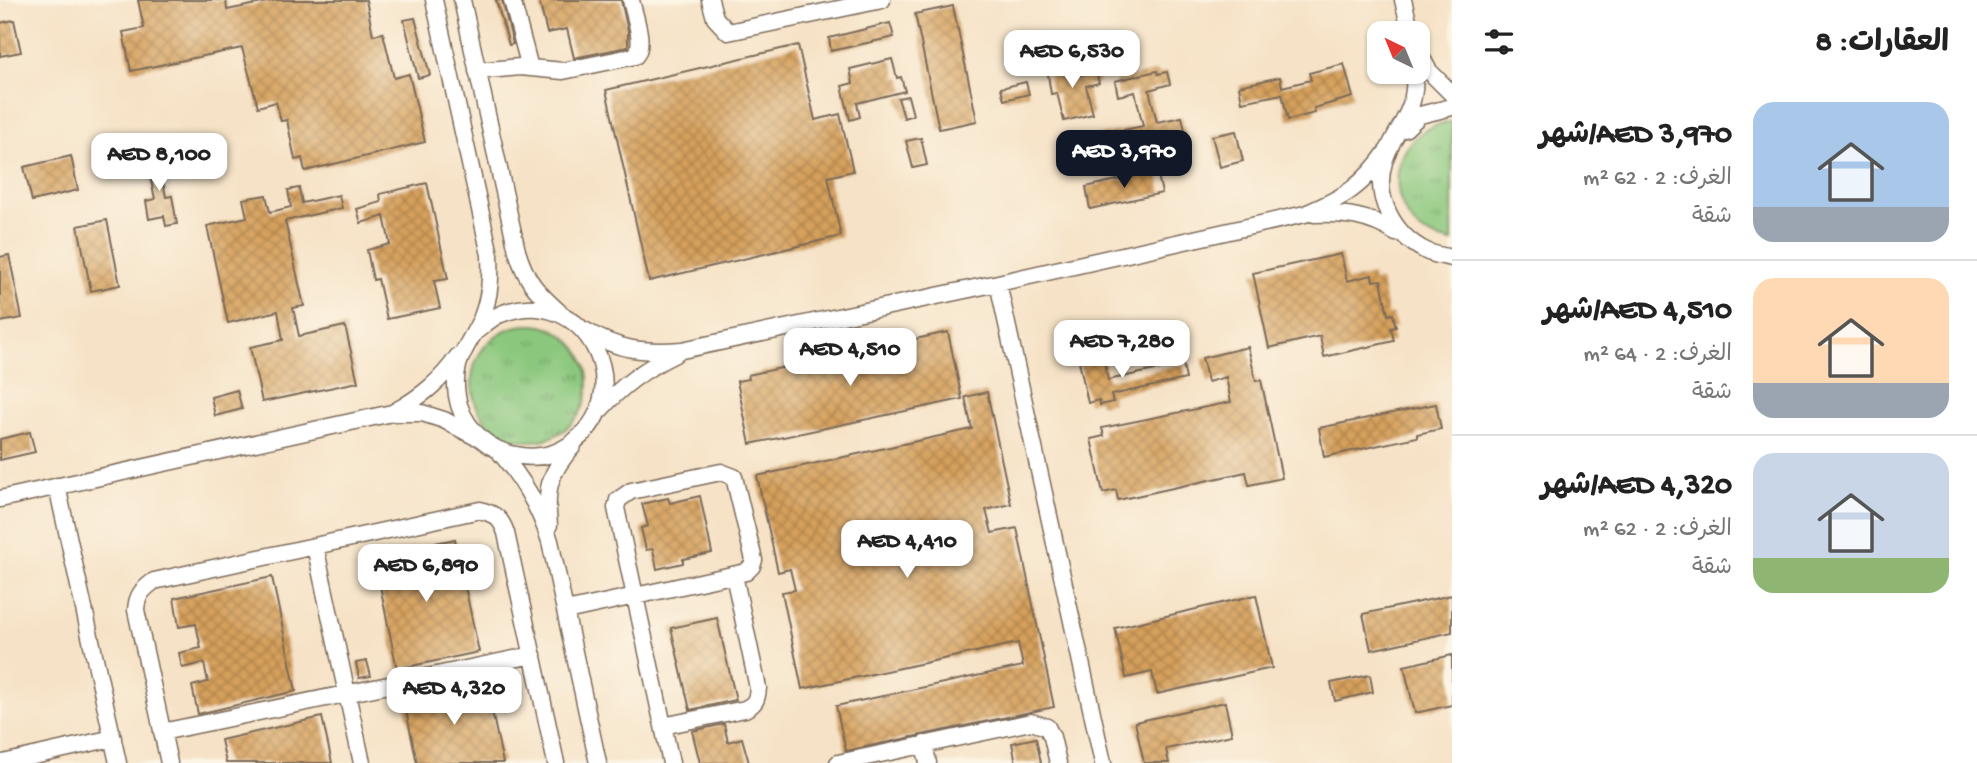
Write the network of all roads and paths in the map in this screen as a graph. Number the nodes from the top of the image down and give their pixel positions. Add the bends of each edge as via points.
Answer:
1 (434, 0) edge
2 (462, 0) edge
3 (512, 0) edge
4 (631, 0) edge
5 (710, 0) edge
6 (882, 0) edge
7 (1403, 0) edge
8 (802, 8) edge
9 (1408, 21) edge
10 (530, 68) junction
11 (477, 71) junction
12 (1430, 72) edge
13 (1414, 84) edge
14 (1452, 94) edge
15 (1452, 107) edge
16 (1392, 144) junction
17 (1305, 214) junction
18 (1408, 241) junction
19 (1429, 253) junction
20 (1452, 258) edge
21 (1452, 272) edge
22 (998, 283) junction
23 (561, 314) junction
24 (584, 330) junction
25 (470, 338) junction
26 (682, 351) junction
27 (599, 411) junction
28 (392, 413) junction
29 (580, 438) junction
30 (492, 446) junction
31 (57, 486) junction
32 (0, 499) edge
33 (550, 541) junction
34 (315, 546) junction
35 (734, 575) junction
36 (635, 596) junction
37 (566, 611) junction
38 (533, 655) junction
39 (347, 694) junction
40 (663, 726) junction
41 (162, 732) junction
42 (113, 738) junction
43 (924, 744) junction
44 (2, 763) edge
45 (118, 763) edge
46 (169, 763) edge
47 (362, 763) edge
48 (556, 763) edge
49 (598, 763) edge
50 (671, 763) edge
51 (838, 763) edge
52 (929, 763) edge
53 (1058, 763) edge
54 (1103, 763) edge

1 - 25 street via 490,255 491,286
2 - 11 street
3 - 10 street
4 - 10 street via 640,44 635,56 563,71
5 - 8 street via 715,18 729,32
6 - 8 street
7 - 9 street
10 - 11 street
11 - 23 street via 524,274
12 - 14 street
13 - 16 street via 1412,107
15 - 16 street via 1420,115
16 - 17 street via 1360,185
16 - 18 street via 1383,163 1381,193 1390,220
17 - 18 street via 1366,217
17 - 22 street
18 - 19 street
19 - 20 street
19 - 21 street
22 - 26 street
22 - 54 street
23 - 24 street
23 - 25 street via 531,307 500,314
24 - 26 street via 617,347
24 - 27 street via 600,354 605,382
25 - 28 street via 435,384
25 - 30 street via 456,370 457,398 467,423
26 - 27 street via 625,384
27 - 29 street
28 - 30 street via 422,413
28 - 31 street
29 - 30 street via 541,456 519,456
29 - 33 street via 556,465 548,487
30 - 33 street via 528,488
31 - 32 street
31 - 42 street
33 - 37 street
34 - 38 street via 480,510 492,513 502,520 506,533
34 - 39 street
34 - 41 street via 154,581 142,590 136,610
35 - 36 street
35 - 36 street via 746,572 754,560 737,483 729,473 721,472 631,491 618,500
35 - 40 street via 757,699 745,709
36 - 37 street
36 - 40 street
37 - 49 street
38 - 39 street
38 - 48 street
39 - 41 street
39 - 47 street
40 - 50 street
41 - 46 street
42 - 44 street
42 - 45 street
43 - 51 street
43 - 52 street
43 - 53 street via 1039,722 1048,727

